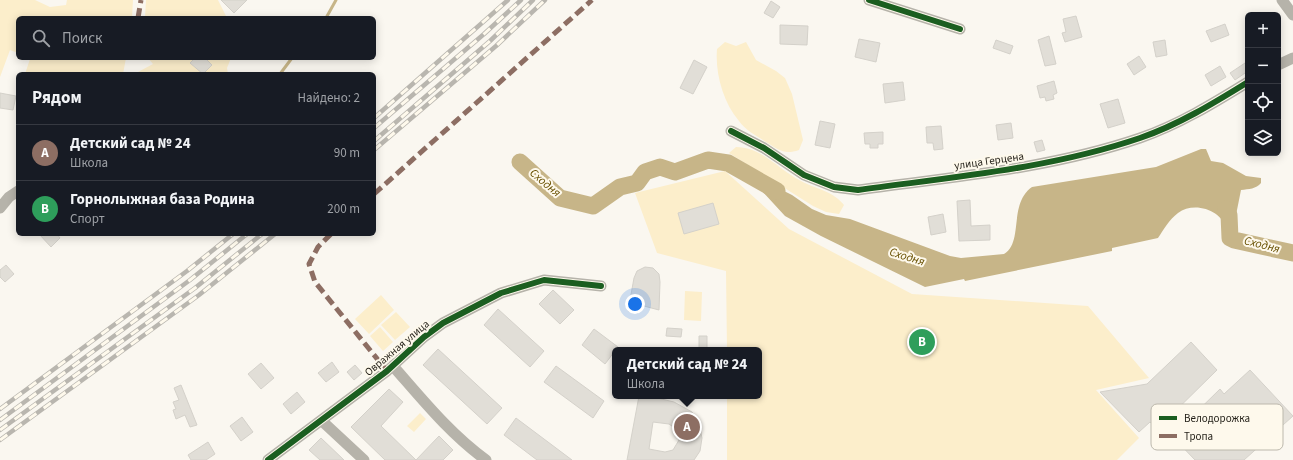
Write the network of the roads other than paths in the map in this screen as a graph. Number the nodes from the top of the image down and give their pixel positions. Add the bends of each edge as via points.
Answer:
1 (869, 0) edge
2 (1282, 0) edge
3 (1293, 15) edge
4 (960, 28) dead end
5 (1293, 58) edge
6 (1281, 64) edge
7 (1245, 84) edge
8 (731, 131) dead end
9 (16, 192) edge
10 (0, 208) edge
11 (601, 286) dead end
12 (393, 366) junction
13 (322, 421) junction
14 (268, 460) edge
15 (364, 460) edge
16 (486, 460) edge

1 - 4 street
2 - 3 street
5 - 6 street
7 - 8 street, улица Герцена via 1157,131 1058,161 858,190 834,187 804,175 764,148
9 - 10 street
11 - 12 street, Овражная улица via 544,280 501,293 443,323
12 - 13 street, Овражная улица
12 - 16 street via 439,418
13 - 14 street, Овражная улица
13 - 15 street

